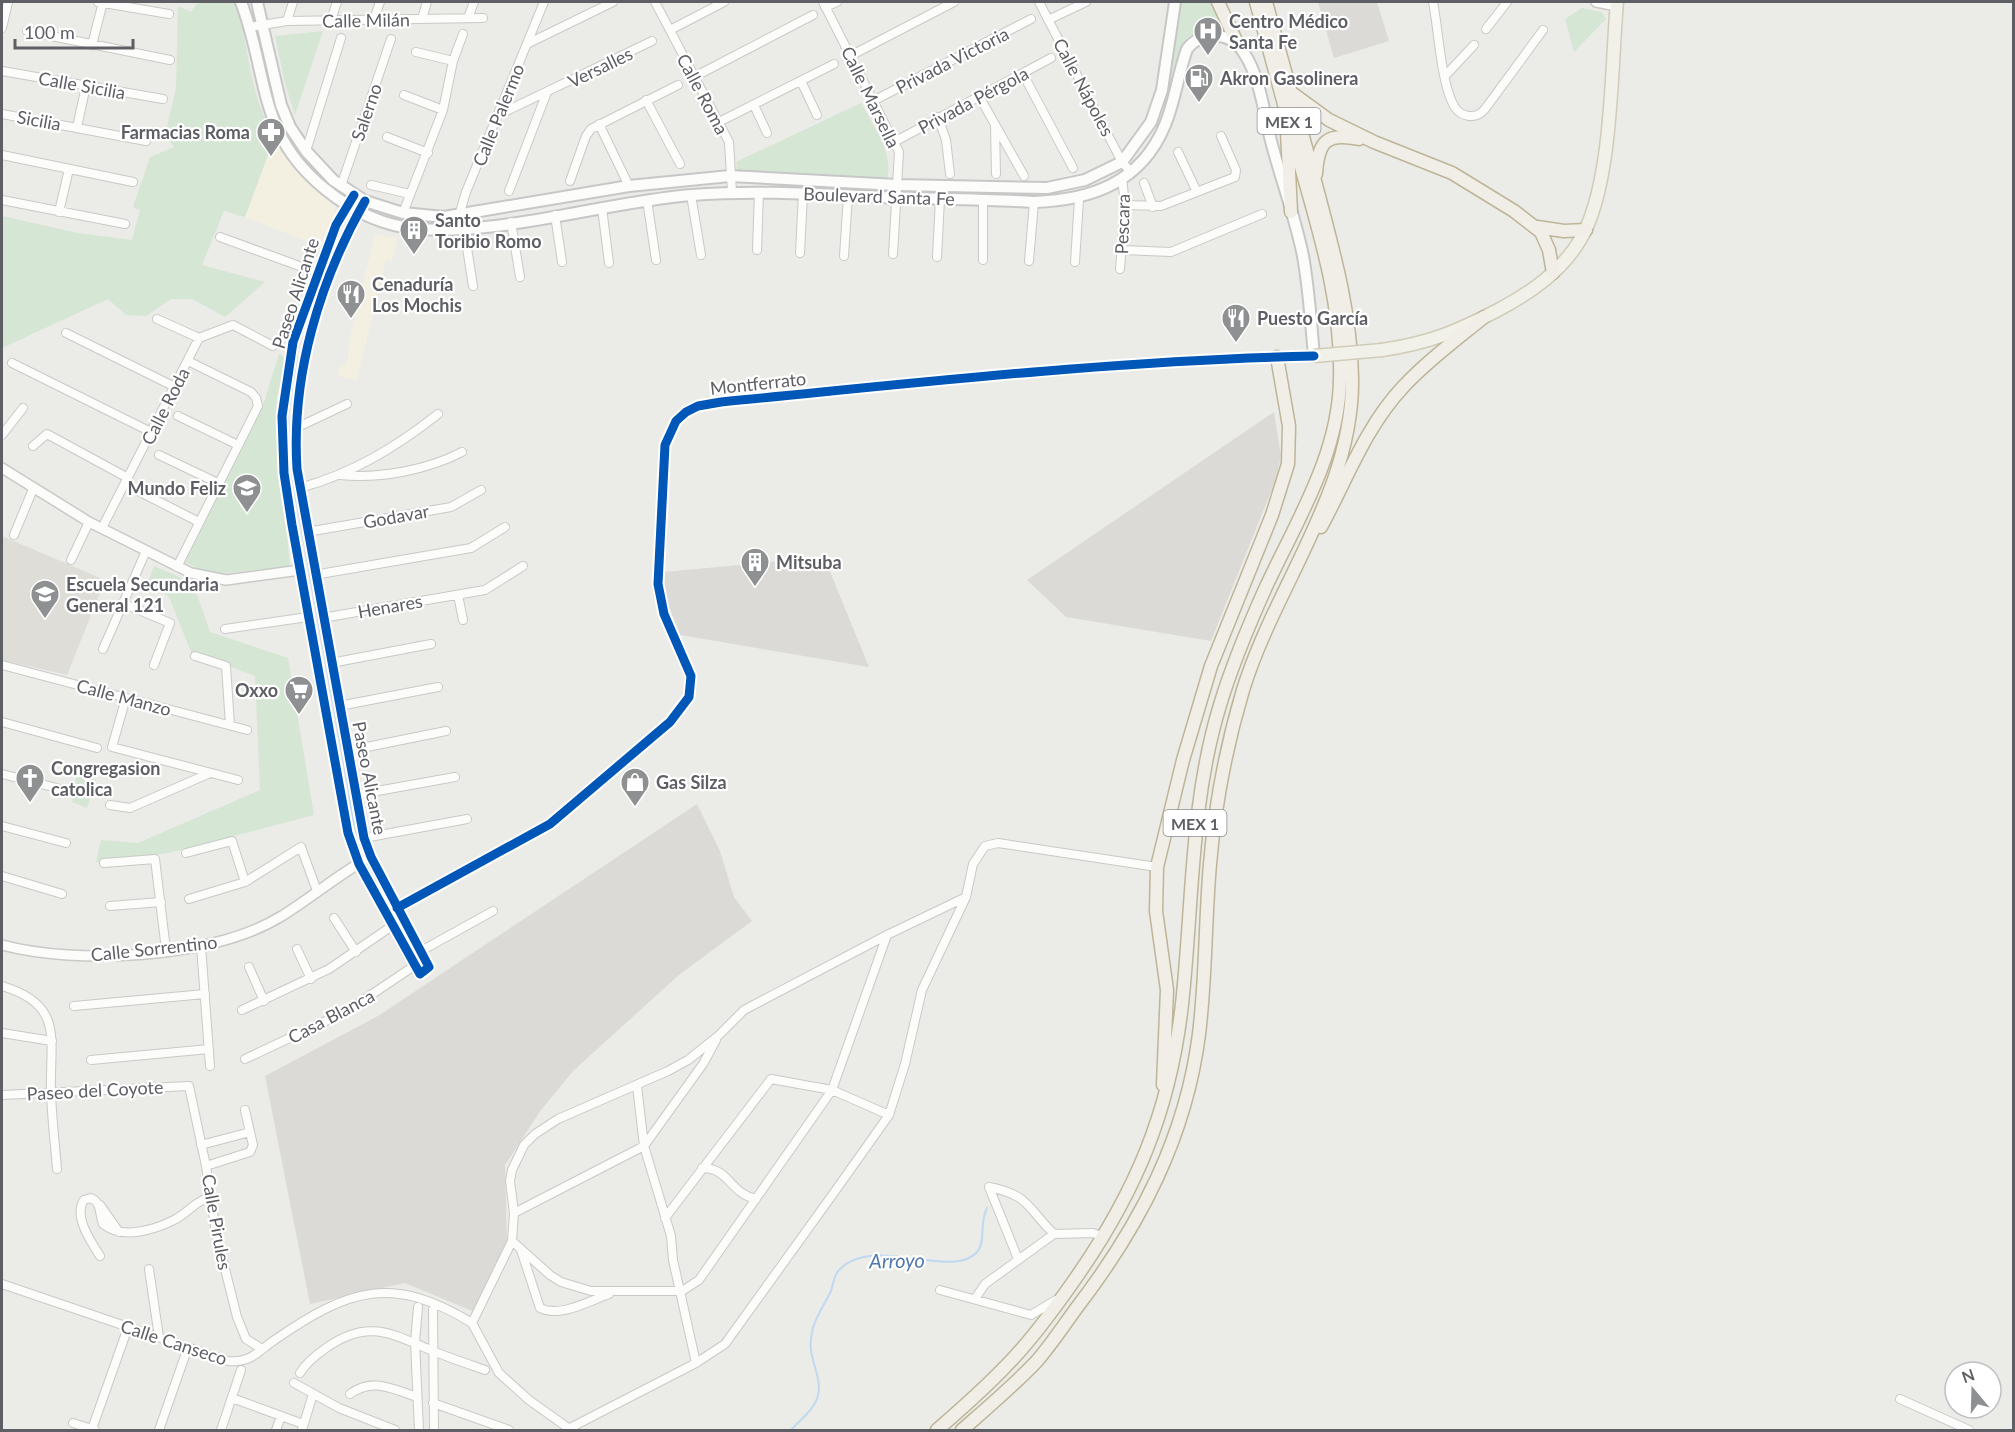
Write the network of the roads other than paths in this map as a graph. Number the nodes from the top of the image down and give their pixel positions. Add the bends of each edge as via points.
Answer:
1 (8, 2) edge
2 (100, 2) edge
3 (241, 2) edge
4 (257, 2) edge
5 (293, 2) edge
6 (337, 2) edge
7 (380, 2) edge
8 (427, 2) edge
9 (474, 2) edge
10 (544, 2) edge
11 (613, 2) edge
12 (655, 2) edge
13 (724, 2) edge
14 (837, 2) edge
15 (954, 2) edge
16 (1039, 2) edge
17 (1086, 2) edge
18 (1175, 2) edge
19 (1218, 2) edge
20 (1256, 2) edge
21 (1266, 2) edge
22 (1433, 2) edge
23 (1442, 2) edge
24 (1507, 2) edge
25 (1596, 2) edge
26 (824, 4) edge
27 (1617, 4) edge
28 (1435, 10) junction
29 (3, 13) edge
30 (169, 14) dead end
31 (813, 15) dead end
32 (468, 18) junction
33 (483, 18) dead end
34 (422, 19) junction
35 (1031, 19) dead end
36 (331, 20) junction
37 (374, 20) junction
38 (1048, 20) junction
39 (287, 21) junction
40 (262, 24) junction
41 (250, 27) junction
42 (2, 28) edge
43 (1486, 29) dead end
44 (670, 30) junction
45 (1543, 30) dead end
46 (27, 31) dead end
47 (463, 34) dead end
48 (341, 38) dead end
49 (392, 39) dead end
50 (652, 41) dead end
51 (529, 43) junction
52 (92, 45) junction
53 (1238, 45) junction
54 (1474, 45) dead end
55 (416, 52) dead end
56 (850, 56) junction
57 (1051, 58) dead end
58 (170, 60) dead end
59 (453, 61) junction
60 (834, 64) dead end
61 (2, 71) edge
62 (1023, 74) junction
63 (1446, 75) junction
64 (694, 77) junction
65 (801, 81) junction
66 (678, 85) dead end
67 (86, 86) junction
68 (1162, 90) junction
69 (547, 92) junction
70 (1292, 93) junction
71 (404, 95) dead end
72 (979, 96) junction
73 (1174, 96) junction
74 (163, 99) dead end
75 (646, 100) junction
76 (873, 101) junction
77 (754, 105) junction
78 (443, 110) junction
79 (1287, 113) junction
80 (2, 114) edge
81 (817, 115) dead end
82 (498, 116) junction
83 (938, 117) junction
84 (719, 122) junction
85 (994, 123) junction
86 (599, 124) junction
87 (77, 127) junction
88 (767, 133) dead end
89 (1221, 136) dead end
90 (387, 137) dead end
91 (146, 141) dead end
92 (894, 141) junction
93 (1374, 142) junction
94 (306, 151) junction
95 (1178, 152) dead end
96 (428, 153) junction
97 (2, 155) edge
98 (1122, 162) junction
99 (680, 164) dead end
100 (1073, 168) dead end
101 (69, 169) junction
102 (950, 174) dead end
103 (996, 174) dead end
104 (1127, 175) junction
105 (730, 176) junction
106 (1024, 176) dead end
107 (570, 181) dead end
108 (133, 182) dead end
109 (1144, 183) dead end
110 (1316, 184) junction
111 (371, 185) dead end
112 (897, 185) junction
113 (341, 186) junction
114 (629, 186) junction
115 (509, 191) dead end
116 (732, 192) junction
117 (759, 192) junction
118 (1197, 192) junction
119 (804, 193) junction
120 (410, 194) junction
121 (354, 195) junction
122 (691, 195) junction
123 (848, 195) junction
124 (894, 197) junction
125 (940, 199) junction
126 (983, 199) junction
127 (1079, 199) junction
128 (2, 200) edge
129 (647, 200) junction
130 (365, 201) junction
131 (1034, 202) junction
132 (1125, 205) junction
133 (347, 206) junction
134 (1153, 207) junction
135 (602, 208) junction
136 (59, 212) junction
137 (1291, 212) junction
138 (358, 213) junction
139 (403, 213) junction
140 (1262, 214) dead end
141 (555, 215) junction
142 (457, 217) junction
143 (511, 222) junction
144 (125, 224) dead end
145 (1537, 227) junction
146 (459, 229) junction
147 (1586, 230) junction
148 (220, 237) dead end
149 (757, 250) dead end
150 (1122, 250) junction
151 (800, 253) dead end
152 (893, 254) dead end
153 (701, 255) dead end
154 (844, 256) dead end
155 (937, 256) dead end
156 (656, 260) dead end
157 (983, 260) dead end
158 (1029, 261) dead end
159 (562, 262) dead end
160 (1075, 262) dead end
161 (609, 263) dead end
162 (1120, 269) dead end
163 (317, 272) junction
164 (1553, 273) junction
165 (520, 277) dead end
166 (330, 279) junction
167 (473, 286) dead end
168 (1484, 317) junction
169 (157, 319) dead end
170 (66, 333) dead end
171 (199, 338) junction
172 (293, 342) junction
173 (307, 345) junction
174 (273, 346) dead end
175 (1314, 356) junction
176 (1277, 357) junction
177 (188, 360) junction
178 (12, 363) dead end
179 (175, 387) junction
180 (347, 404) dead end
181 (22, 408) dead end
182 (438, 414) dead end
183 (178, 416) dead end
184 (296, 428) junction
185 (151, 432) junction
186 (2, 435) edge
187 (238, 445) junction
188 (33, 446) dead end
189 (462, 452) dead end
190 (159, 455) dead end
191 (2, 468) edge
192 (339, 475) junction
193 (128, 478) junction
194 (218, 483) junction
195 (300, 488) junction
196 (33, 489) junction
197 (481, 490) dead end
198 (140, 492) dead end
199 (89, 522) junction
200 (199, 522) junction
201 (505, 527) dead end
202 (102, 528) junction
203 (307, 532) junction
204 (14, 535) dead end
205 (1308, 541) junction
206 (146, 551) junction
207 (71, 560) dead end
208 (523, 566) dead end
209 (177, 567) junction
210 (300, 570) junction
211 (313, 571) junction
212 (458, 595) junction
213 (122, 603) junction
214 (308, 617) junction
215 (322, 618) junction
216 (463, 620) dead end
217 (225, 629) dead end
218 (431, 644) dead end
219 (103, 649) dead end
220 (195, 656) dead end
221 (331, 663) junction
222 (2, 665) edge
223 (154, 665) dead end
224 (438, 687) dead end
225 (126, 698) junction
226 (339, 706) junction
227 (2, 722) edge
228 (230, 724) junction
229 (247, 729) dead end
230 (446, 732) dead end
231 (97, 748) dead end
232 (347, 751) junction
233 (210, 773) junction
234 (2, 774) edge
235 (455, 777) dead end
236 (238, 780) dead end
237 (76, 793) dead end
238 (355, 795) junction
239 (110, 806) dead end
240 (467, 819) dead end
241 (2, 826) edge
242 (364, 838) junction
243 (66, 843) dead end
244 (186, 854) dead end
245 (371, 857) junction
246 (105, 863) dead end
247 (358, 864) junction
248 (1157, 867) junction
249 (2, 876) edge
250 (245, 882) junction
251 (317, 891) junction
252 (62, 894) dead end
253 (966, 897) junction
254 (189, 899) dead end
255 (161, 902) junction
256 (110, 906) dead end
257 (397, 908) junction
258 (493, 911) dead end
259 (334, 918) dead end
260 (392, 926) junction
261 (887, 935) junction
262 (2, 945) edge
263 (202, 949) junction
264 (297, 949) dead end
265 (166, 950) junction
266 (421, 951) junction
267 (356, 952) junction
268 (249, 967) dead end
269 (429, 968) joint
270 (416, 970) junction
271 (310, 979) junction
272 (2, 986) edge
273 (206, 994) junction
274 (264, 1001) junction
275 (74, 1006) dead end
276 (242, 1010) dead end
277 (2, 1032) edge
278 (717, 1037) junction
279 (52, 1041) junction
280 (209, 1049) junction
281 (244, 1059) dead end
282 (91, 1060) dead end
283 (210, 1065) dead end
284 (189, 1086) joint
285 (637, 1086) junction
286 (832, 1090) junction
287 (51, 1093) junction
288 (2, 1095) edge
289 (1164, 1104) junction
290 (245, 1110) dead end
291 (889, 1115) junction
292 (250, 1132) junction
293 (201, 1145) junction
294 (644, 1146) junction
295 (206, 1166) junction
296 (702, 1168) junction
297 (57, 1169) dead end
298 (210, 1197) junction
299 (756, 1199) junction
300 (514, 1213) junction
301 (665, 1218) junction
302 (1054, 1234) junction
303 (1103, 1237) junction
304 (512, 1241) junction
305 (521, 1248) junction
306 (100, 1256) dead end
307 (1018, 1259) junction
308 (149, 1269) dead end
309 (2, 1284) edge
310 (940, 1290) dead end
311 (682, 1291) junction
312 (613, 1293) junction
313 (1064, 1294) junction
314 (975, 1299) junction
315 (418, 1307) dead end
316 (433, 1310) dead end
317 (472, 1323) junction
318 (126, 1333) dead end
319 (159, 1337) junction
320 (415, 1342) junction
321 (262, 1349) junction
322 (432, 1350) junction
323 (186, 1353) dead end
324 (696, 1363) junction
325 (241, 1370) dead end
326 (485, 1370) dead end
327 (300, 1373) dead end
328 (294, 1383) dead end
329 (313, 1394) junction
330 (350, 1394) dead end
331 (417, 1397) junction
332 (231, 1398) junction
333 (1900, 1399) dead end
334 (433, 1403) junction
335 (281, 1416) junction
336 (73, 1423) dead end
337 (303, 1427) edge
338 (570, 1429) edge
339 (93, 1430) edge
340 (159, 1431) edge
341 (221, 1431) edge
342 (276, 1431) edge
343 (395, 1431) edge
344 (419, 1431) edge
345 (434, 1431) edge
346 (509, 1431) edge
347 (937, 1431) edge
348 (962, 1431) edge
349 (1969, 1431) edge

1 - 29 street
2 - 30 street
2 - 52 street
3 - 41 main road, Boulevard Santa Fe
4 - 40 main road, Boulevard Santa Fe
5 - 39 street
6 - 36 street
7 - 37 street
8 - 34 street
9 - 32 street
10 - 51 street, Calle Palermo
11 - 51 street
12 - 44 street, Calle Roma
13 - 44 street
14 - 26 street
15 - 56 street
16 - 38 street, Calle Nápoles
17 - 38 street
18 - 68 main road, Boulevard Santa Fe
19 - 53 highway
20 - 79 highway, MEX 1
21 - 70 highway, MEX 1
22 - 28 street
23 - 28 street
24 - 43 street
25 - 27 street
26 - 56 street, Calle Marsella
27 - 147 main road via 1603,164
28 - 63 street
29 - 42 street
31 - 64 street
32 - 33 street, Calle Milán
32 - 34 street, Calle Milán
34 - 37 street, Calle Milán
35 - 76 street, Privada Victoria
36 - 37 street, Calle Milán
36 - 39 street, Calle Milán
38 - 98 street, Calle Nápoles
39 - 40 street, Calle Milán
40 - 41 street, Calle Milán
40 - 94 main road, Boulevard Santa Fe via 281,105
41 - 133 main road, Boulevard Santa Fe via 268,109 281,139 292,157
44 - 64 street, Calle Roma
45 - 63 street via 1485,110 1476,116 1467,116 1453,104
46 - 52 street
47 - 59 street
48 - 94 street
49 - 113 street, Salerno
50 - 69 street, Versalles
51 - 82 street, Calle Palermo
52 - 58 street
53 - 73 main road, Boulevard Santa Fe via 1218,35 1194,40 1187,49
53 - 137 main road via 1252,71
54 - 63 street
55 - 59 street
56 - 76 street, Calle Marsella
57 - 62 street, Privada Pérgola
59 - 78 street
60 - 65 street
61 - 67 street, Calle Sicilia
62 - 72 street, Privada Pérgola
62 - 100 street
64 - 84 street, Calle Roma
65 - 77 street
65 - 81 street
66 - 75 street
67 - 74 street, Calle Sicilia
67 - 87 street, Sicilia
68 - 73 street
68 - 98 main road, Boulevard Santa Fe via 1150,125
69 - 82 street, Versalles
69 - 115 street, Versalles
70 - 93 highway via 1329,120
70 - 110 highway, MEX 1
71 - 78 street
72 - 83 street, Privada Pérgola
72 - 85 street
73 - 104 main road, Boulevard Santa Fe via 1164,127
75 - 86 street
75 - 99 street
76 - 92 street, Calle Marsella
77 - 84 street
77 - 88 street
78 - 96 street
79 - 137 highway
79 - 289 highway, MEX 1 via 1337,311 1339,399 1322,466 1236,655 1214,724 1197,811 1182,1005
80 - 87 street, Sicilia
82 - 142 street, Calle Palermo
83 - 92 street, Privada Pérgola
83 - 102 street via 946,140
84 - 105 street, Calle Roma via 729,142
85 - 103 street
85 - 106 street
86 - 107 street via 586,136
86 - 114 street
87 - 91 street, Sicilia
89 - 118 street via 1237,175
90 - 96 street
92 - 112 street, Calle Marsella via 900,158
93 - 110 highway via 1344,136 1323,143
93 - 145 highway via 1452,173
94 - 113 main road, Boulevard Santa Fe
95 - 118 street
96 - 120 street
97 - 101 street
98 - 104 street, Calle Nápoles
98 - 112 main road, Boulevard Santa Fe via 1095,177 1047,188
101 - 108 street
101 - 136 street
104 - 127 main road, Boulevard Santa Fe
104 - 132 street, Pescara
105 - 112 main road, Boulevard Santa Fe
105 - 114 main road, Boulevard Santa Fe
105 - 116 street, Calle Roma
109 - 134 street
110 - 205 highway, MEX 1 via 1347,310 1352,380 1350,414 1339,463
111 - 120 street
112 - 124 street, Calle Marsella
113 - 121 main road, Boulevard Santa Fe
114 - 142 main road, Boulevard Santa Fe
116 - 117 main road, Boulevard Santa Fe
116 - 122 main road, Boulevard Santa Fe
117 - 119 main road, Boulevard Santa Fe
117 - 149 street
118 - 134 street
119 - 123 main road, Boulevard Santa Fe
119 - 151 street
120 - 139 street
121 - 130 main road, Boulevard Santa Fe
121 - 133 street, Paseo Alicante
122 - 129 main road, Boulevard Santa Fe
122 - 153 street
123 - 124 main road, Boulevard Santa Fe
123 - 154 street
124 - 125 main road, Boulevard Santa Fe
124 - 152 street, Calle Marsella
125 - 126 main road, Boulevard Santa Fe
125 - 155 street
126 - 131 main road, Boulevard Santa Fe
126 - 157 street
127 - 131 main road, Boulevard Santa Fe
127 - 160 street
128 - 136 street
129 - 135 main road, Boulevard Santa Fe
129 - 156 street
130 - 138 street, Paseo Alicante
130 - 139 main road, Boulevard Santa Fe
131 - 158 street
132 - 134 street
132 - 150 street, Pescara
133 - 138 main road, Boulevard Santa Fe
133 - 163 street, Paseo Alicante
135 - 141 main road, Boulevard Santa Fe
135 - 161 street
136 - 144 street
137 - 175 main road via 1303,256
138 - 146 main road, Boulevard Santa Fe via 400,226
138 - 166 street, Paseo Alicante
139 - 142 main road, Boulevard Santa Fe
140 - 150 street via 1171,252
141 - 143 main road, Boulevard Santa Fe
141 - 159 street
142 - 146 street, Calle Palermo
143 - 146 main road, Boulevard Santa Fe
143 - 165 street
145 - 147 highway
145 - 164 highway via 1549,250
146 - 167 street, Calle Palermo
147 - 164 main road
148 - 163 street
150 - 162 street, Pescara
163 - 166 street
163 - 172 street, Paseo Alicante
164 - 168 main road
166 - 173 street, Paseo Alicante
168 - 175 main road, bridge via 1425,344
168 - 205 highway via 1403,386 1390,402 1320,529
169 - 171 street
170 - 179 street
171 - 174 street via 230,325
171 - 177 street
172 - 173 street
172 - 210 street, Paseo Alicante via 282,403 282,447
173 - 184 street, Paseo Alicante via 298,387
175 - 176 street, Montferrato
176 - 248 highway via 1290,437 1288,464 1272,515 1210,666
176 - 257 street, Montferrato via 1232,357 1008,375 721,402 686,412 676,422 665,445 658,584 664,614 691,676 689,697 670,722 550,824
177 - 179 street, Calle Roda
177 - 187 street, Calle Roda via 256,398 258,406
178 - 185 street
179 - 185 street, Calle Roda
180 - 184 street
181 - 186 street
182 - 192 street via 399,444
183 - 187 street
184 - 195 street, Paseo Alicante
185 - 193 street, Calle Roda
187 - 194 street, Calle Roda
188 - 193 street via 47,434
189 - 192 street via 431,465 359,477
190 - 194 street
191 - 196 street
192 - 195 street
193 - 202 street, Calle Roda
194 - 200 street, Calle Roda
195 - 203 street, Paseo Alicante
196 - 199 street
196 - 204 street
197 - 203 street, Godavar via 451,507
198 - 200 street
199 - 202 street
199 - 207 street
200 - 209 street, Calle Roda
201 - 211 street via 468,548
202 - 206 street
203 - 211 street, Paseo Alicante
205 - 348 highway, MEX 1 via 1263,635 1227,752 1215,814 1199,1033 1185,1104 1170,1151 1131,1230 1038,1360
206 - 209 street
206 - 213 street
208 - 212 street, Henares via 490,588
209 - 210 street via 226,580
210 - 211 street
210 - 214 street, Paseo Alicante
211 - 215 street, Paseo Alicante
212 - 215 street, Henares
212 - 216 street
213 - 219 street
213 - 223 street via 170,623
214 - 217 street
214 - 247 street, Paseo Alicante via 343,814
215 - 221 street, Paseo Alicante
218 - 221 street
220 - 228 street via 226,666
221 - 226 street, Paseo Alicante
222 - 225 street, Calle Manzo
224 - 226 street
225 - 228 street, Calle Manzo
225 - 233 street via 112,747
226 - 232 street, Paseo Alicante
227 - 231 street
228 - 229 street, Calle Manzo
230 - 232 street
232 - 238 street, Paseo Alicante
233 - 236 street
233 - 239 street via 130,808
234 - 237 street
235 - 238 street
238 - 242 street, Paseo Alicante
240 - 242 street
241 - 243 street
242 - 245 street, Paseo Alicante
244 - 250 street via 232,841
245 - 247 street, Calle Sorrentino
245 - 257 street, Paseo Alicante
246 - 255 street via 155,859
247 - 251 street, Calle Sorrentino
247 - 260 street, Paseo Alicante
248 - 253 street via 991,844 980,851 973,864
248 - 289 highway via 1156,911 1167,990
249 - 252 street
250 - 251 street via 302,846
250 - 254 street
251 - 263 street, Calle Sorrentino via 279,918
253 - 261 street
253 - 291 street via 922,990
255 - 256 street
255 - 265 street
257 - 266 street, Paseo Alicante
258 - 266 street
259 - 267 street
260 - 267 street
260 - 270 street, Paseo Alicante
261 - 278 street via 744,1010
261 - 286 street
262 - 265 street, Calle Sorrentino via 64,956
263 - 265 street, Calle Sorrentino
263 - 273 street
264 - 271 street
266 - 269 street, Paseo Alicante
267 - 271 street
268 - 274 street
269 - 270 street, Paseo Alicante
270 - 281 street, Casa Blanca via 347,1011
271 - 274 street
272 - 279 street via 34,1000 46,1015
273 - 275 street
273 - 280 street
274 - 276 street
277 - 279 street
278 - 285 street via 688,1060
278 - 294 street via 703,1064
279 - 287 street
280 - 282 street
280 - 283 street
284 - 287 street, Paseo del Coyote
284 - 293 street, Calle Pirules
285 - 294 street
285 - 300 street via 558,1119 524,1145 510,1181
286 - 291 street
286 - 296 street via 771,1079
286 - 299 street
287 - 288 street, Paseo del Coyote
287 - 297 street
289 - 303 highway, MEX 1 via 1136,1179
290 - 292 street
291 - 324 street via 725,1344
292 - 293 street
292 - 295 street via 250,1152
293 - 295 street, Calle Pirules
294 - 300 street
294 - 301 street
295 - 298 street, Calle Pirules
296 - 299 street via 722,1172 734,1189
296 - 301 street
298 - 306 street via 174,1220 133,1233 119,1233 103,1224 99,1204 91,1198 84,1200 80,1211 88,1237
298 - 321 street, Calle Pirules via 241,1329 246,1339
299 - 311 street via 699,1280
300 - 304 street
301 - 311 street
302 - 303 street via 1093,1233
302 - 307 street
302 - 307 street via 1027,1201 1011,1191 989,1187
303 - 313 highway, MEX 1
304 - 305 street
304 - 317 street
305 - 312 street via 561,1282
305 - 312 street via 540,1308 549,1313
307 - 314 street via 985,1284
308 - 319 street
309 - 319 street, Calle Canseco
310 - 314 street
311 - 312 street
311 - 324 street
313 - 314 street via 1031,1315
313 - 347 highway, MEX 1 via 1007,1365
315 - 320 street
316 - 322 street
317 - 321 street, Calle Canseco via 424,1298 372,1294 321,1309
317 - 338 street via 487,1355 505,1380
318 - 339 street
319 - 321 street, Calle Canseco via 228,1361 248,1361
320 - 322 street
320 - 327 street via 394,1333 359,1332 324,1349
320 - 331 street
322 - 326 street
322 - 334 street
323 - 340 street
324 - 338 street
325 - 332 street
328 - 329 street
329 - 337 street
329 - 343 street
330 - 331 street via 372,1384
331 - 344 street
332 - 335 street
332 - 341 street
333 - 349 street
334 - 345 street
334 - 346 street
335 - 337 street
335 - 342 street
336 - 339 street

